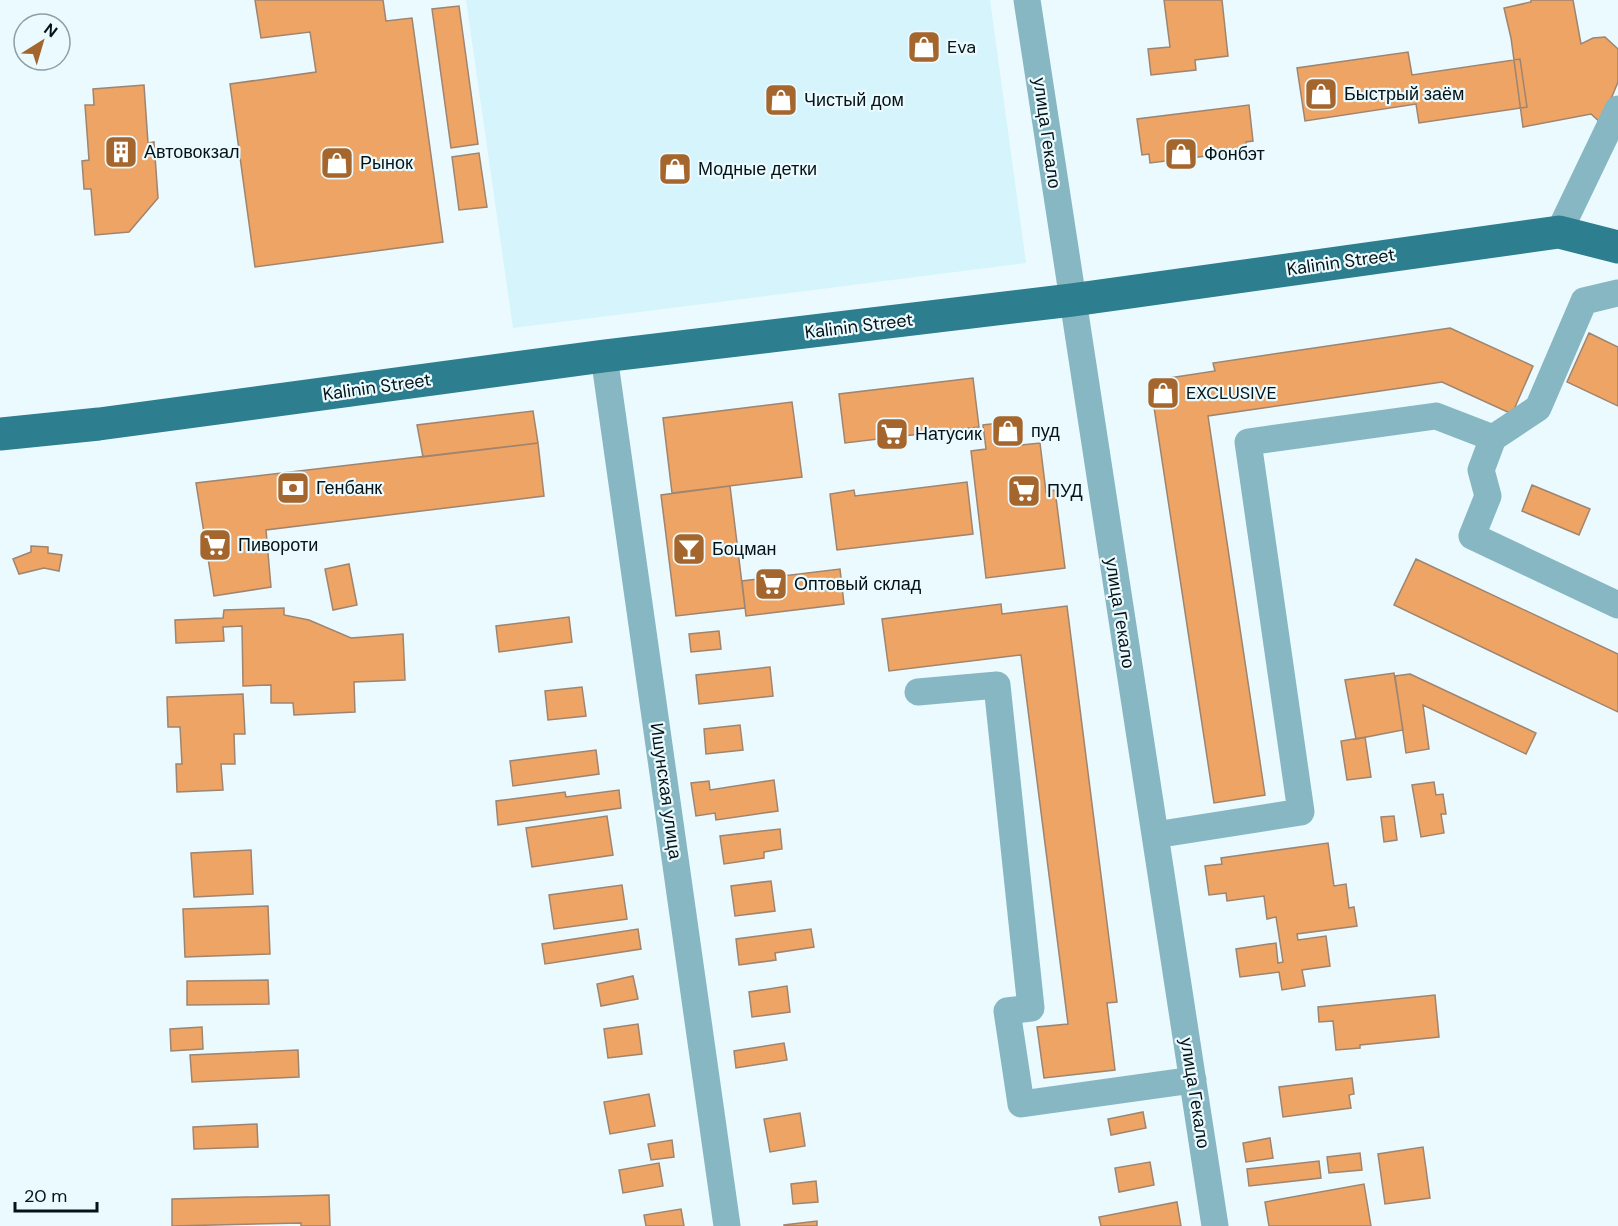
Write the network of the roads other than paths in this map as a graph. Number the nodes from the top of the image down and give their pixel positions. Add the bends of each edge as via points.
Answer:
1 (1027, 0) edge
2 (1618, 109) edge
3 (1558, 232) junction
4 (1618, 247) edge
5 (1618, 293) edge
6 (1072, 300) junction
7 (604, 356) junction
8 (0, 434) edge
9 (1493, 438) junction
10 (1618, 604) edge
11 (918, 692) dead end
12 (1155, 835) junction
13 (1193, 1080) junction
14 (728, 1226) edge
15 (1215, 1226) edge

1 - 6 street, улица Гекало
2 - 3 street
3 - 4 main road, Kalinin Street
3 - 6 main road, Kalinin Street
5 - 9 street via 1584,301 1538,408
6 - 7 main road, Kalinin Street
6 - 12 street, улица Гекало
7 - 8 main road, Kalinin Street
7 - 14 street, Ишунская улица
9 - 10 street via 1481,470 1488,496 1473,536
9 - 12 street via 1436,416 1248,442 1301,813
11 - 13 street via 997,685 1031,1008 1007,1011 1021,1104
12 - 13 street, улица Гекало
13 - 15 street, улица Гекало

